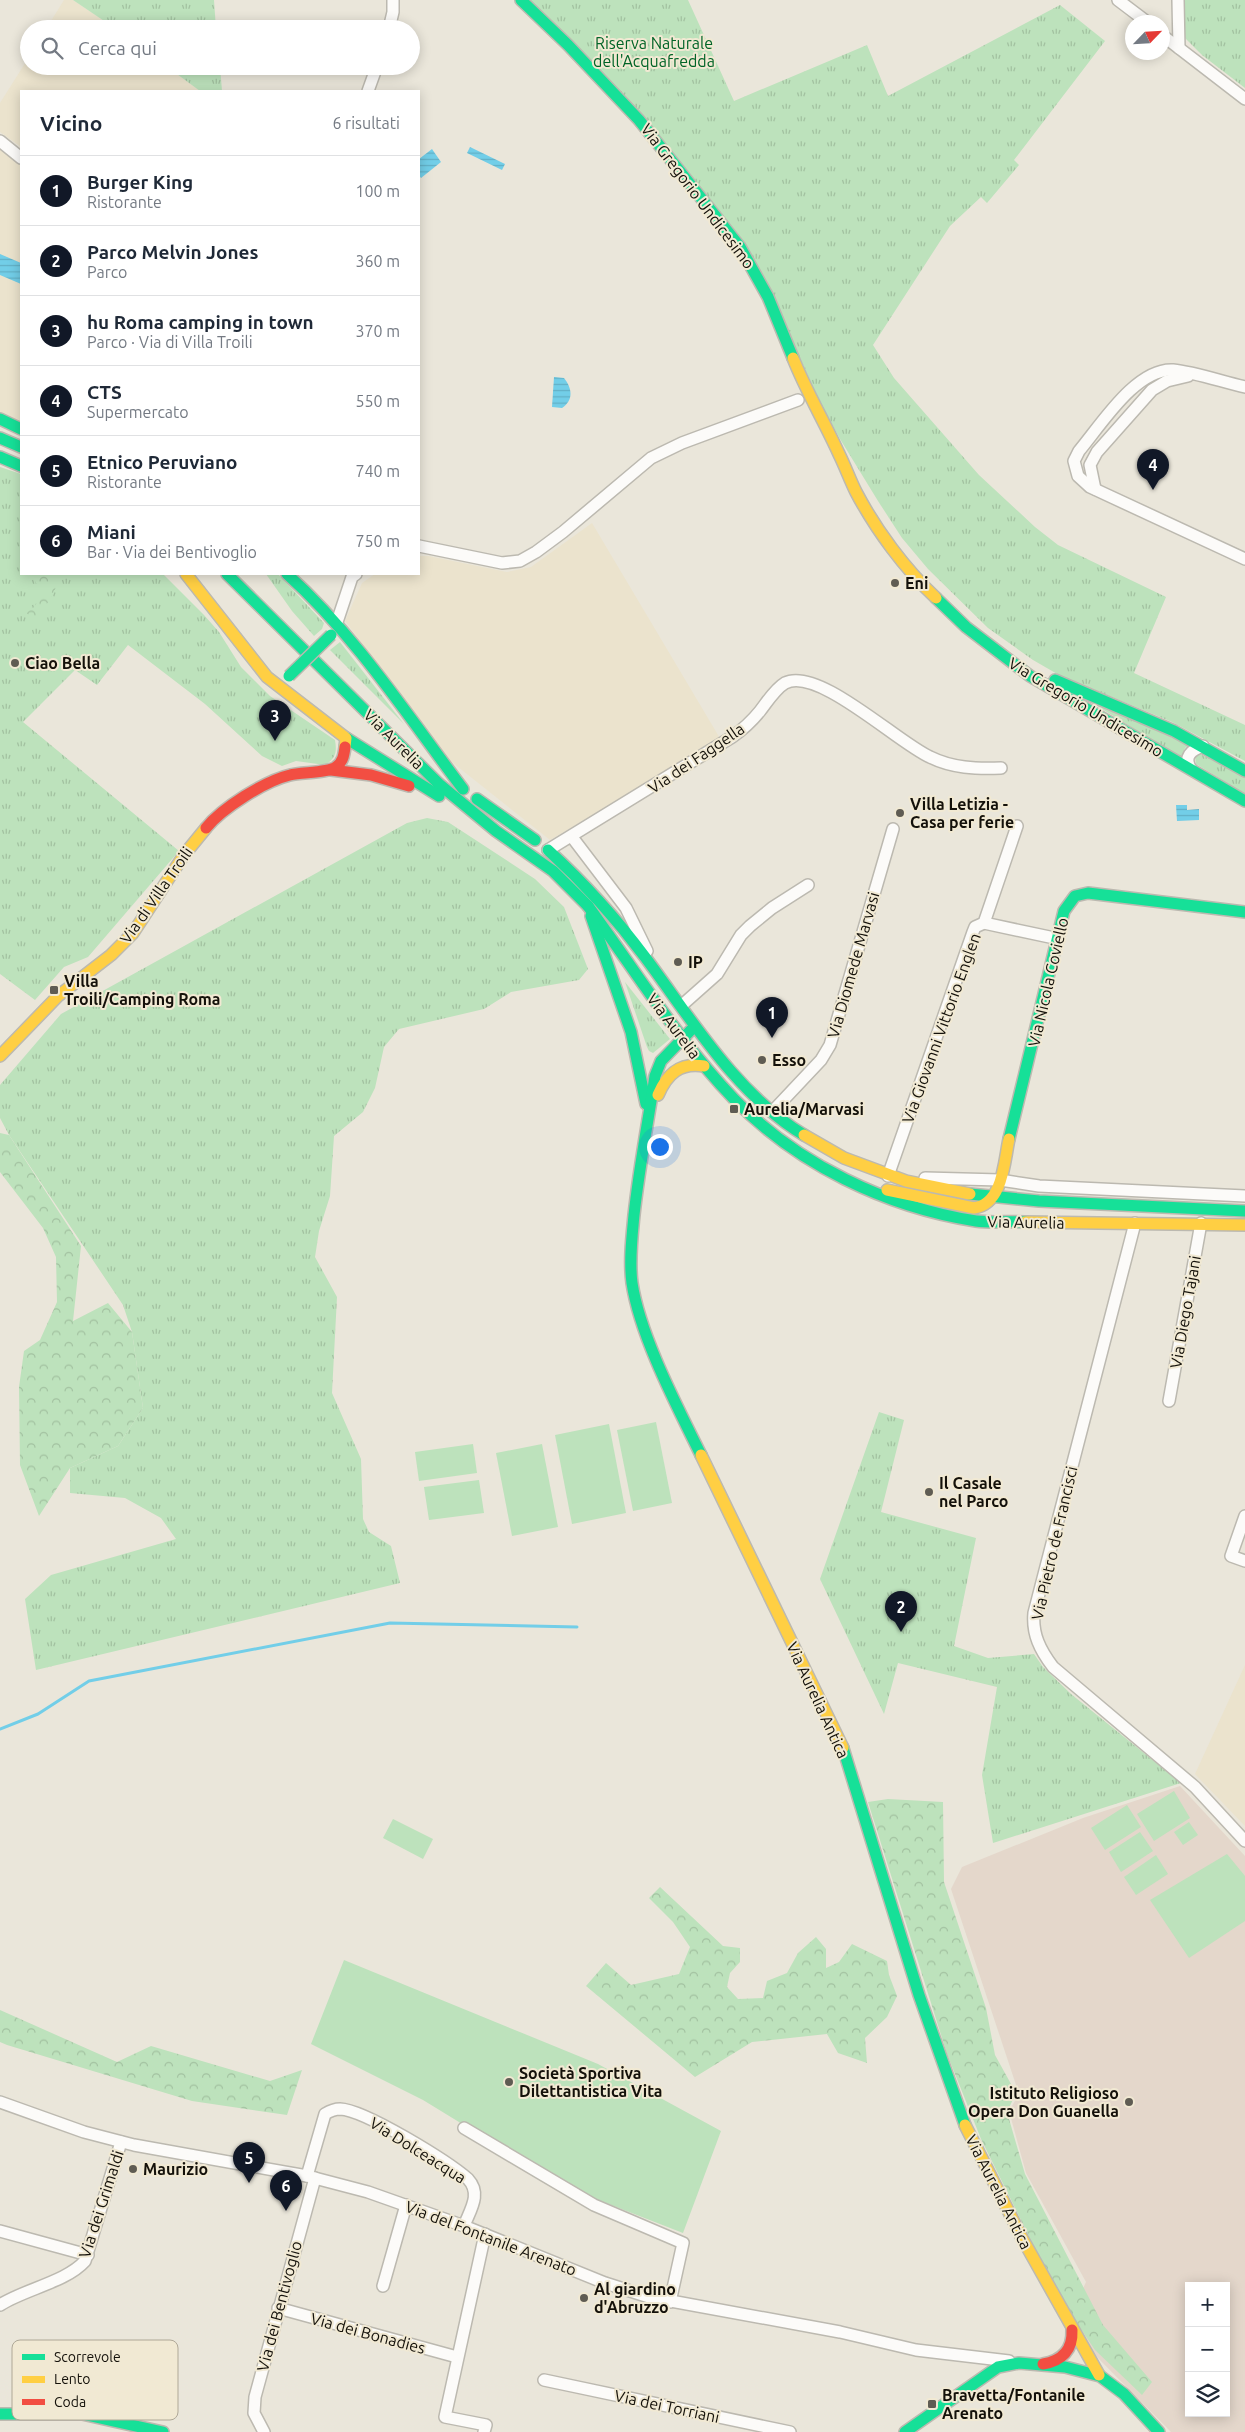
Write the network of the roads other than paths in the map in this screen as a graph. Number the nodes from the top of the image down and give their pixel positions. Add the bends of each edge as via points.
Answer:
1 (393, 0) edge
2 (521, 0) edge
3 (1118, 0) edge
4 (1178, 0) edge
5 (1137, 15) edge
6 (392, 20) edge
7 (1170, 41) edge
8 (1179, 48) junction
9 (374, 75) edge
10 (368, 90) edge
11 (1245, 99) edge
12 (0, 141) edge
13 (20, 157) edge
14 (1200, 377) junction
15 (1245, 386) edge
16 (798, 400) dead end
17 (0, 419) edge
18 (20, 429) edge
19 (0, 438) edge
20 (20, 447) edge
21 (839, 453) junction
22 (0, 457) edge
23 (20, 466) edge
24 (1095, 490) junction
25 (420, 546) edge
26 (1245, 559) edge
27 (187, 575) edge
28 (228, 575) edge
29 (288, 575) edge
30 (353, 575) edge
31 (337, 622) junction
32 (312, 640) dead end
33 (330, 659) dead end
34 (277, 686) junction
35 (368, 697) dead end
36 (346, 738) junction
37 (1203, 746) junction
38 (1001, 768) dead end
39 (1191, 769) junction
40 (331, 770) junction
41 (1245, 771) edge
42 (463, 789) junction
43 (437, 795) junction
44 (1245, 801) edge
45 (1017, 826) dead end
46 (893, 829) dead end
47 (496, 831) junction
48 (572, 836) junction
49 (548, 850) junction
50 (808, 886) dead end
51 (588, 906) junction
52 (1245, 912) edge
53 (984, 922) junction
54 (1058, 939) junction
55 (653, 969) junction
56 (681, 1006) junction
57 (628, 1018) junction
58 (695, 1026) junction
59 (683, 1038) junction
60 (0, 1056) edge
61 (653, 1059) junction
62 (704, 1066) junction
63 (772, 1112) junction
64 (648, 1121) junction
65 (894, 1178) junction
66 (1000, 1180) junction
67 (1039, 1186) junction
68 (862, 1188) junction
69 (1191, 1193) junction
70 (1245, 1196) edge
71 (995, 1198) junction
72 (1018, 1200) junction
73 (1216, 1208) junction
74 (1245, 1211) edge
75 (1037, 1223) junction
76 (1135, 1223) junction
77 (1201, 1223) junction
78 (1245, 1225) edge
79 (1169, 1400) dead end
80 (1245, 1516) edge
81 (1245, 1561) edge
82 (1245, 1841) edge
83 (0, 2102) edge
84 (464, 2128) dead end
85 (121, 2142) junction
86 (311, 2177) junction
87 (406, 2205) junction
88 (464, 2226) junction
89 (0, 2231) edge
90 (485, 2234) junction
91 (88, 2255) junction
92 (383, 2286) dead end
93 (670, 2302) junction
94 (0, 2305) edge
95 (278, 2308) junction
96 (1072, 2330) junction
97 (457, 2357) junction
98 (1016, 2362) junction
99 (1040, 2364) junction
100 (1099, 2375) junction
101 (544, 2380) dead end
102 (0, 2404) edge
103 (6, 2414) edge
104 (111, 2420) edge
105 (163, 2432) edge
106 (264, 2432) edge
107 (484, 2432) edge
108 (790, 2432) edge
109 (905, 2432) edge
110 (1159, 2432) edge

1 - 6 street
2 - 21 main road, Via Gregorio Undicesimo via 640,120 740,247 768,297 806,390
3 - 5 street
4 - 8 street
7 - 8 street
8 - 11 street
9 - 10 street
12 - 13 street
14 - 15 street
14 - 24 street via 1172,379 1146,396 1094,455 1090,470
14 - 24 street via 1175,370 1162,371 1145,377 1129,392 1075,458 1078,476
16 - 25 street via 682,443 651,458 563,532 520,561 502,563
17 - 18 main road
19 - 20 main road
21 - 37 main road, Via Gregorio Undicesimo via 852,467 879,512 918,565 950,601 980,627 1059,682
21 - 39 main road, Via Gregorio Undicesimo via 856,492 881,532 923,586 966,627 1030,676
22 - 23 main road
24 - 26 street
27 - 34 main road, Via Aurelia via 259,668
28 - 47 main road, Via Aurelia via 439,784
29 - 31 main road
30 - 31 street
31 - 34 main road, bridge via 331,635
31 - 42 main road
32 - 33 main road
34 - 36 main road, Via Aurelia
35 - 42 main road, Via Aurelia
36 - 40 main road via 341,762
36 - 43 main road, Via Aurelia
37 - 39 street, Via Gregorio Undicesimo via 1188,755
37 - 41 main road, Via Gregorio Undicesimo
38 - 48 street, Via dei Faggella via 965,767 933,759 910,747 828,689 810,682 791,681 779,688 732,737
39 - 44 main road, Via Gregorio Undicesimo
40 - 43 main road, Via di Villa Troili via 389,779
40 - 60 main road, Via di Villa Troili via 294,774 270,783 211,822 184,854 133,933 111,955 63,992
42 - 49 main road, Via Aurelia
43 - 47 main road
45 - 53 street, Via Giovanni Vittorio Englen
46 - 63 street, Via Diomede Marvasi via 830,1045 821,1060
47 - 51 main road, Via Aurelia via 545,864
48 - 49 street
48 - 55 street, Via Aurelia via 631,915
49 - 55 main road, Via Aurelia via 586,883
50 - 56 street via 750,926 717,974
51 - 57 main road
51 - 59 main road, Via Aurelia
52 - 54 main road, Via Nicola Coviello via 1083,893 1065,908
53 - 54 street
53 - 65 street, Via Giovanni Vittorio Englen via 973,932
54 - 66 main road, Via Nicola Coviello
55 - 56 main road, Via Aurelia
56 - 58 main road, Via Aurelia
57 - 61 main road
57 - 64 main road via 642,1074
58 - 59 main road
58 - 63 main road, Via Aurelia via 734,1075
59 - 61 main road
59 - 62 main road, Via Aurelia
61 - 64 main road via 655,1076
62 - 64 main road via 690,1064 671,1072 662,1082
62 - 68 main road, Via Aurelia via 744,1110 778,1139 834,1175
63 - 65 main road, Via Aurelia via 832,1153
64 - 96 main road, Via Aurelia Antica via 630,1263 633,1291 645,1328 747,1554 840,1739 919,1995 964,2123
65 - 66 street, Via Aurelia
65 - 71 main road, Via Aurelia via 970,1196
66 - 67 street, Via Aurelia
66 - 71 main road, Via Aurelia
67 - 69 street, Via Aurelia
67 - 72 street via 1026,1189
68 - 71 main road via 896,1191 974,1208 986,1206
68 - 75 main road, Via Aurelia via 954,1218
69 - 70 street, Via Aurelia
69 - 73 street
71 - 72 main road, Via Aurelia
72 - 73 main road, Via Aurelia
72 - 75 street via 1022,1214
73 - 74 main road, Via Aurelia
75 - 76 main road, Via Aurelia
76 - 77 main road, Via Aurelia
76 - 82 street, Via Pietro de Francisci via 1034,1613 1035,1633 1053,1667 1070,1684 1195,1787
77 - 78 main road, Via Aurelia
77 - 79 street, Via Diego Tajani
80 - 81 street via 1231,1556
83 - 85 street, Via del Fontanile Arenato
84 - 93 street via 594,2205 683,2242
85 - 86 street, Via del Fontanile Arenato
85 - 91 street, Via dei Grimaldi
86 - 87 street, Via del Fontanile Arenato
86 - 88 street, Via Dolceacqua via 326,2114 336,2109 349,2111 384,2126 471,2182 475,2198
86 - 95 street, Via dei Bentivoglio
87 - 88 street, Via del Fontanile Arenato
87 - 92 street
88 - 90 street, Via del Fontanile Arenato
89 - 91 street
90 - 93 street, Via del Fontanile Arenato via 605,2283
90 - 97 street
91 - 94 street, Via dei Grimaldi via 71,2272
93 - 98 street, Via del Fontanile Arenato via 840,2332 916,2350
95 - 97 street, Via dei Bonadies
95 - 106 street, Via dei Bentivoglio via 254,2401 254,2413
96 - 99 main road via 1071,2344 1065,2355 1056,2361
96 - 100 main road, Via Aurelia Antica
97 - 107 street via 444,2417 486,2425
98 - 99 main road
98 - 109 main road via 998,2367
99 - 100 main road
100 - 110 main road
101 - 108 street, Via dei Torriani
102 - 103 street
104 - 105 main road

